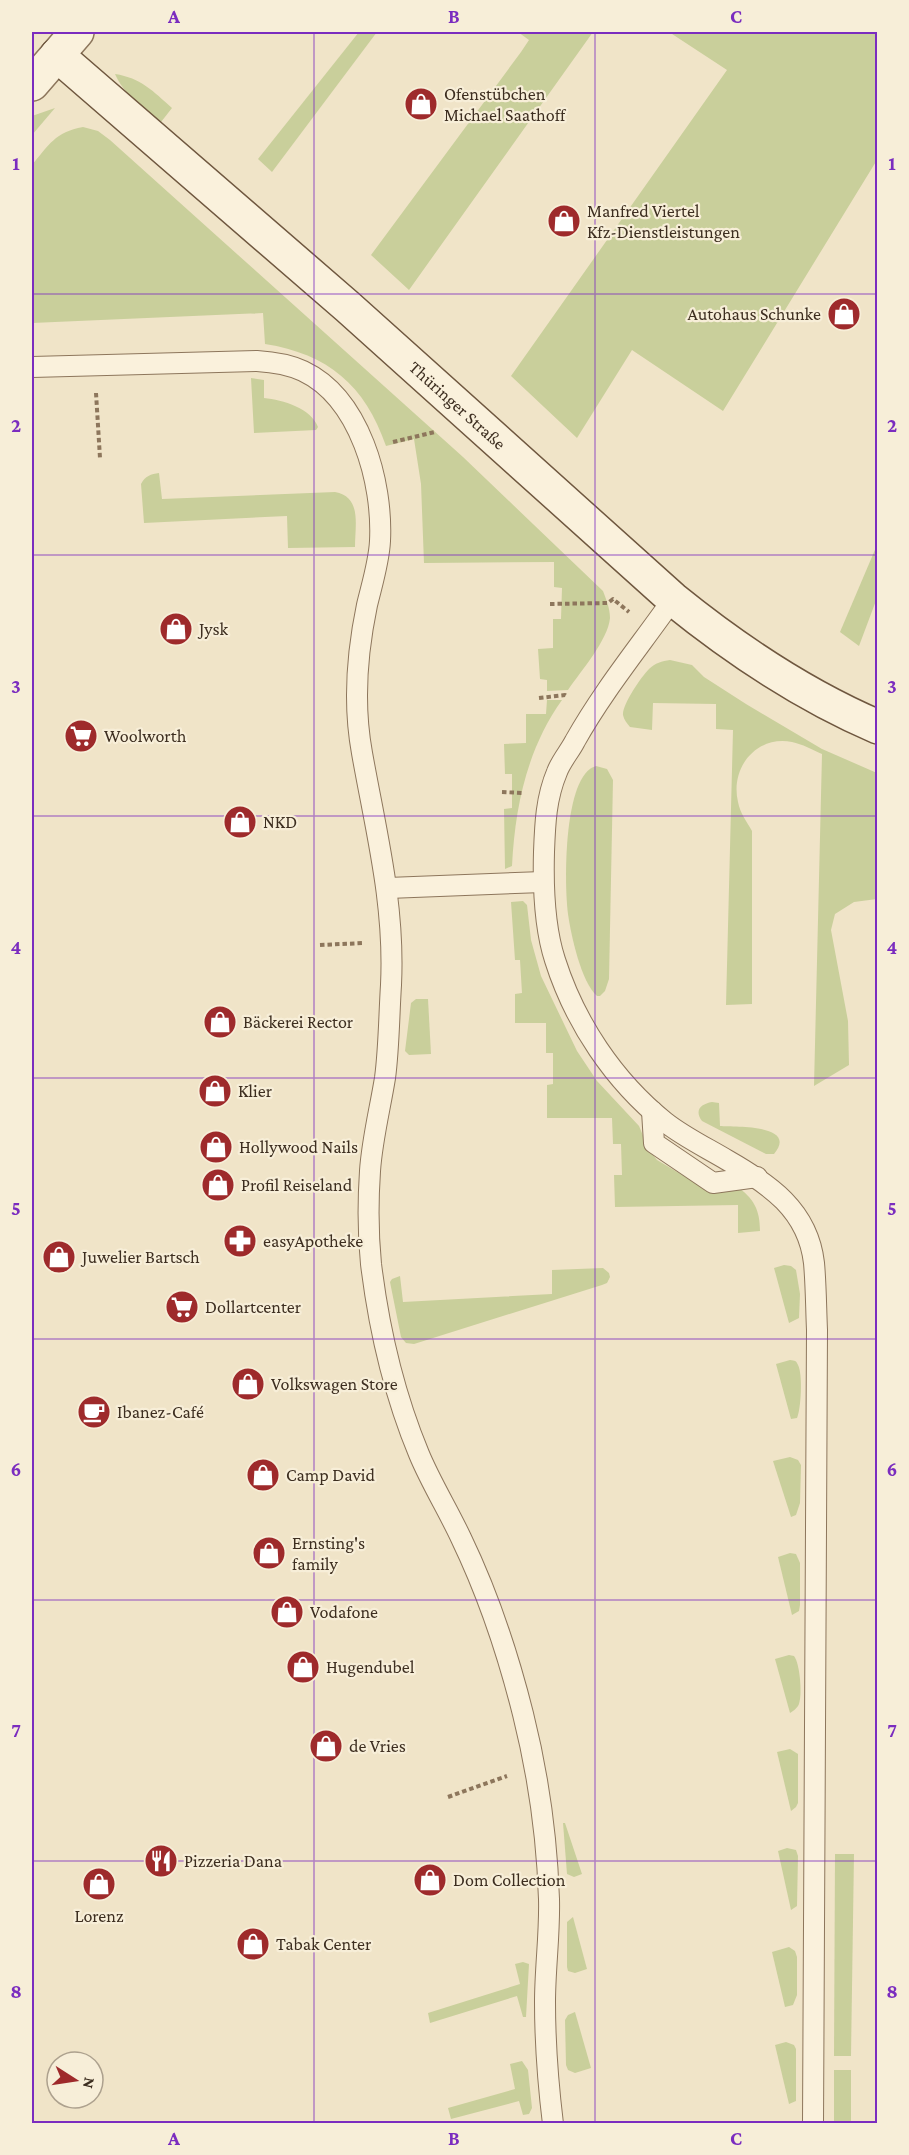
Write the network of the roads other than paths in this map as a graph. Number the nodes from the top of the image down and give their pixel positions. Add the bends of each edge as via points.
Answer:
1 (67, 43) edge
2 (32, 84) edge
3 (32, 367) edge
4 (673, 599) junction
5 (878, 727) edge
6 (543, 882) junction
7 (388, 888) junction
8 (652, 1111) junction
9 (757, 1177) junction
10 (553, 2124) edge
11 (813, 2124) edge

1 - 2 street
1 - 4 street, Thüringer Straße
3 - 7 lane via 283,363 326,385 342,402 365,449 381,517 380,546 359,655 356,704 360,747
4 - 5 street, Thüringer Straße via 785,680
4 - 6 lane via 587,719 557,771 547,801
6 - 7 lane
6 - 8 lane via 554,958 570,1000 624,1084
7 - 10 lane via 391,979 386,1073 370,1168 371,1261 390,1368 420,1455 463,1541 498,1626 524,1716 542,1808 549,1901 545,2001
8 - 9 lane via 688,1138
8 - 9 lane via 654,1143 713,1183
9 - 11 lane via 792,1208 809,1241 814,1262 817,1330

